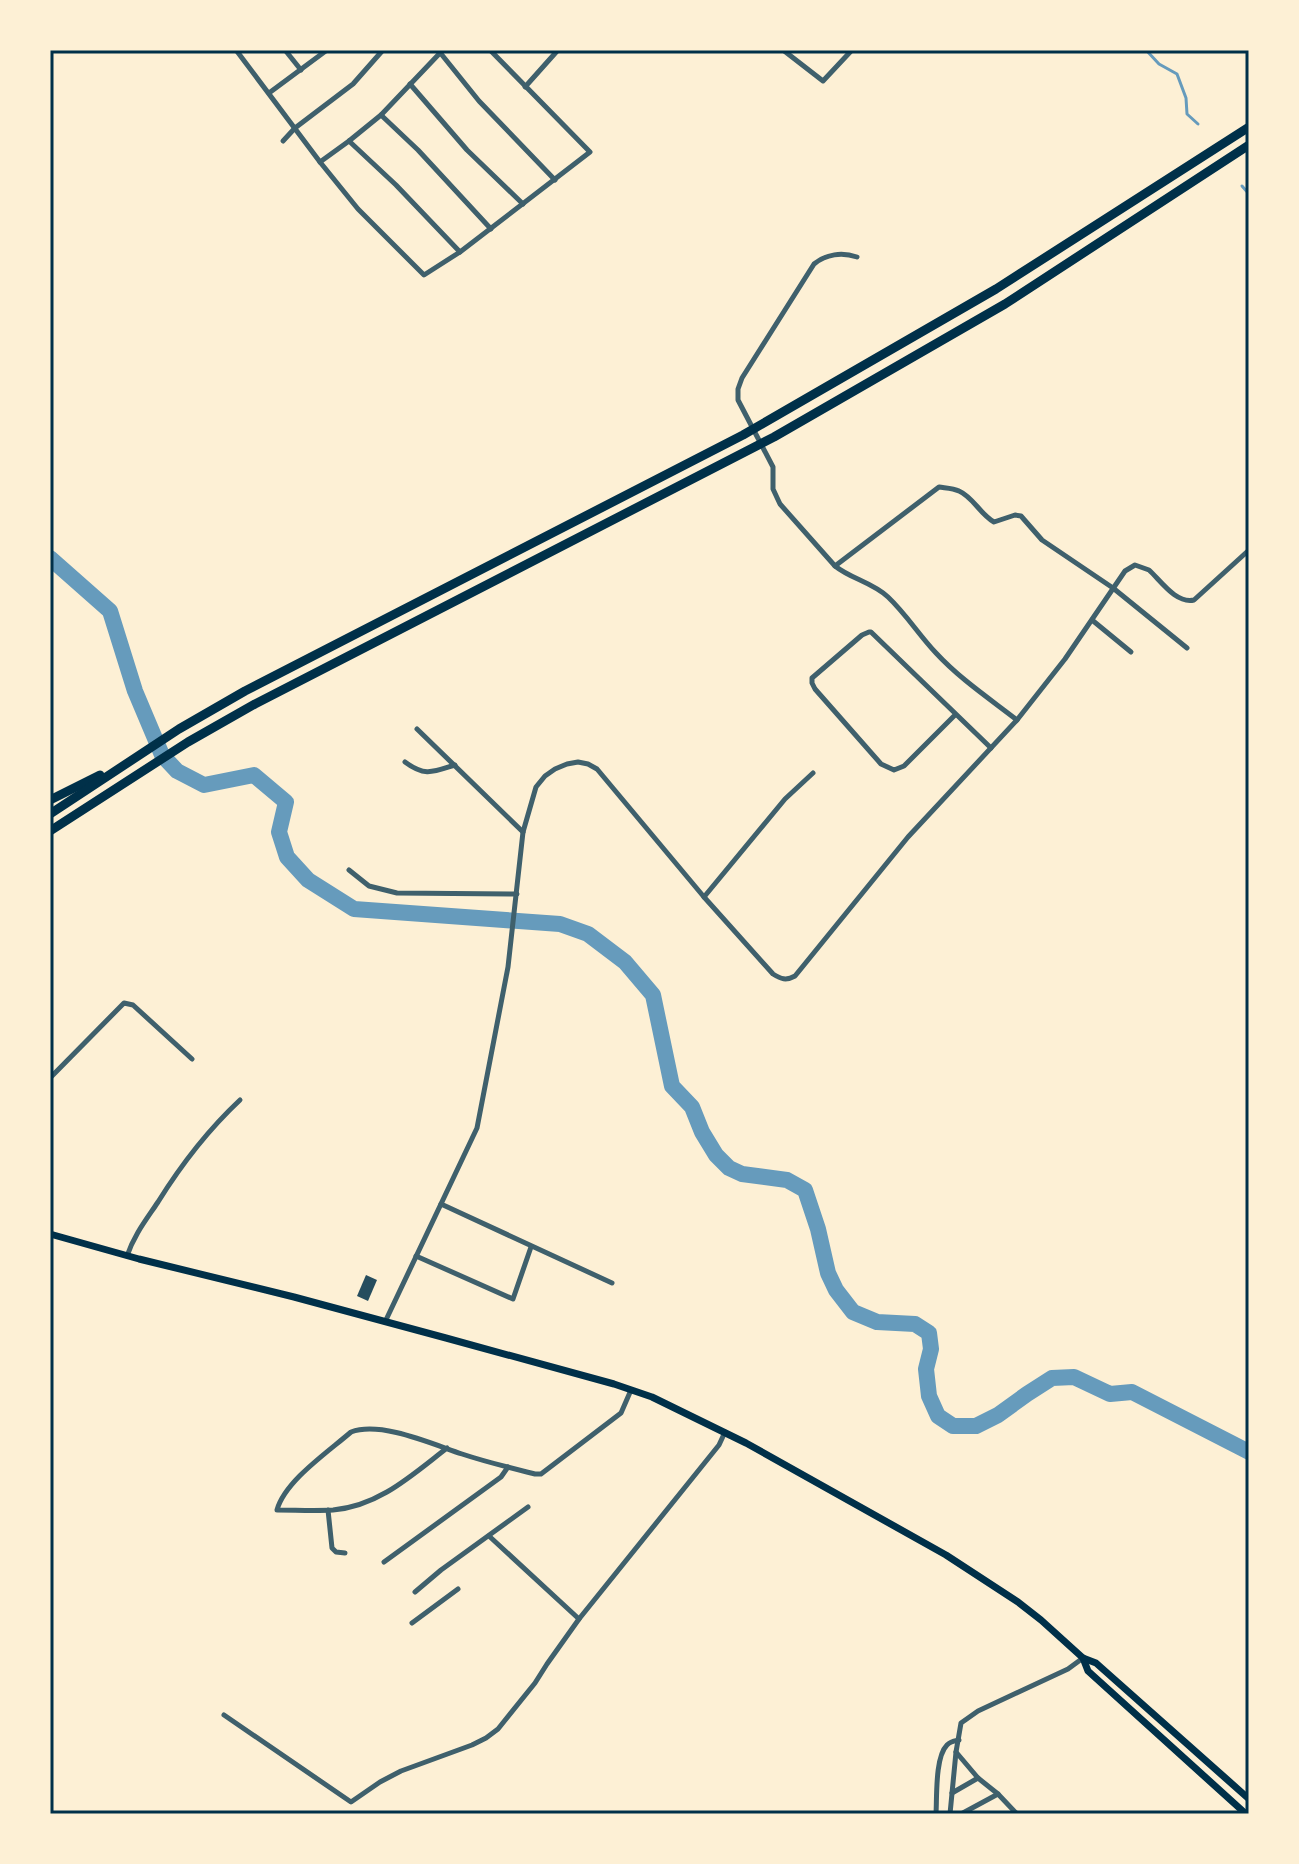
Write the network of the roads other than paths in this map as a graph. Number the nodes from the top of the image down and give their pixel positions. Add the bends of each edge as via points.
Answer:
1 (236, 50) edge
2 (285, 50) edge
3 (327, 50) edge
4 (383, 50) edge
5 (490, 50) edge
6 (503, 50) edge
7 (558, 50) edge
8 (783, 50) edge
9 (439, 51) edge
10 (848, 51) edge
11 (496, 57) junction
12 (301, 70) junction
13 (410, 84) junction
14 (525, 87) junction
15 (269, 93) junction
16 (381, 115) junction
17 (1249, 127) edge
18 (295, 128) junction
19 (283, 141) dead end
20 (349, 141) junction
21 (1249, 145) edge
22 (320, 162) junction
23 (555, 180) junction
24 (523, 204) junction
25 (491, 229) junction
26 (460, 252) junction
27 (857, 257) dead end
28 (1249, 550) edge
29 (835, 566) junction
30 (1113, 588) junction
31 (1092, 620) junction
32 (1187, 648) dead end
33 (1131, 652) dead end
34 (955, 715) junction
35 (1017, 720) junction
36 (417, 729) dead end
37 (991, 748) junction
38 (142, 754) junction
39 (405, 762) dead end
40 (455, 765) junction
41 (813, 773) dead end
42 (50, 800) edge
43 (50, 814) edge
44 (50, 831) edge
45 (523, 832) junction
46 (349, 870) dead end
47 (517, 894) junction
48 (704, 897) junction
49 (192, 1059) dead end
50 (50, 1078) edge
51 (240, 1100) dead end
52 (441, 1204) junction
53 (50, 1234) edge
54 (531, 1247) junction
55 (127, 1256) junction
56 (416, 1256) junction
57 (612, 1283) dead end
58 (385, 1322) junction
59 (631, 1390) junction
60 (725, 1432) junction
61 (447, 1448) junction
62 (508, 1467) junction
63 (528, 1507) dead end
64 (328, 1510) junction
65 (489, 1536) junction
66 (345, 1553) dead end
67 (384, 1562) dead end
68 (458, 1589) dead end
69 (415, 1592) dead end
70 (579, 1619) junction
71 (412, 1623) dead end
72 (1083, 1658) junction
73 (224, 1715) dead end
74 (959, 1740) junction
75 (956, 1752) junction
76 (978, 1778) junction
77 (952, 1793) junction
78 (998, 1794) junction
79 (1249, 1799) edge
80 (936, 1814) edge
81 (950, 1814) edge
82 (961, 1814) edge
83 (1016, 1814) edge
84 (1246, 1814) edge

1 - 15 street
2 - 12 street
3 - 12 street
4 - 18 street via 353,84
5 - 11 street
6 - 11 street
7 - 14 street
8 - 10 street via 823,81
9 - 13 street
9 - 23 street
11 - 14 street
12 - 15 street
13 - 16 street
13 - 24 street
14 - 23 street via 590,152
15 - 18 street
16 - 20 street
16 - 25 street
17 - 38 highway via 996,289 743,435 245,691
18 - 19 street
18 - 22 street
20 - 22 street
20 - 26 street
21 - 44 highway via 1005,304 774,437 255,704
22 - 26 street via 424,275
23 - 24 street
24 - 25 street
25 - 26 street
27 - 29 street via 828,256 814,264 742,378 737,395 772,464 780,504
28 - 30 street via 1194,600 1184,602 1149,570 1135,565
29 - 30 street via 939,487 962,492 994,522 1021,516 1048,545
29 - 35 street via 888,597 937,655
30 - 31 street
30 - 32 street
31 - 33 street
31 - 35 street
34 - 34 street via 894,770 881,764 815,689 812,678 869,632
34 - 37 street
35 - 37 street
36 - 40 street
37 - 48 street via 788,980 773,974
38 - 42 highway
38 - 43 highway
39 - 40 street via 426,773
40 - 45 street
41 - 48 street
45 - 47 street
45 - 48 street via 536,787 545,776 567,764 588,764
46 - 47 street via 369,886 397,893
47 - 52 street via 477,1128
49 - 50 street via 133,1005 124,1003
51 - 55 street via 171,1179
52 - 54 street
52 - 56 street
53 - 55 main road
54 - 56 street via 513,1299
54 - 57 street
55 - 58 main road
56 - 58 street
58 - 59 main road
59 - 60 main road
59 - 62 street via 621,1413 541,1474
60 - 70 street
60 - 72 main road via 973,1571
61 - 62 street
61 - 64 street via 375,1499
61 - 64 street via 381,1431 351,1432 289,1486 277,1510
62 - 67 street
63 - 65 street
64 - 66 street via 332,1548
65 - 69 street
65 - 70 street
68 - 71 street
70 - 73 street via 498,1729 401,1771 351,1802
72 - 74 street via 969,1716 961,1723
72 - 79 main road via 1096,1663
72 - 84 main road via 1088,1671
74 - 75 street
74 - 80 street via 942,1753
75 - 76 street
75 - 77 street
76 - 77 street
76 - 78 street
77 - 81 street
78 - 82 street
78 - 83 street

